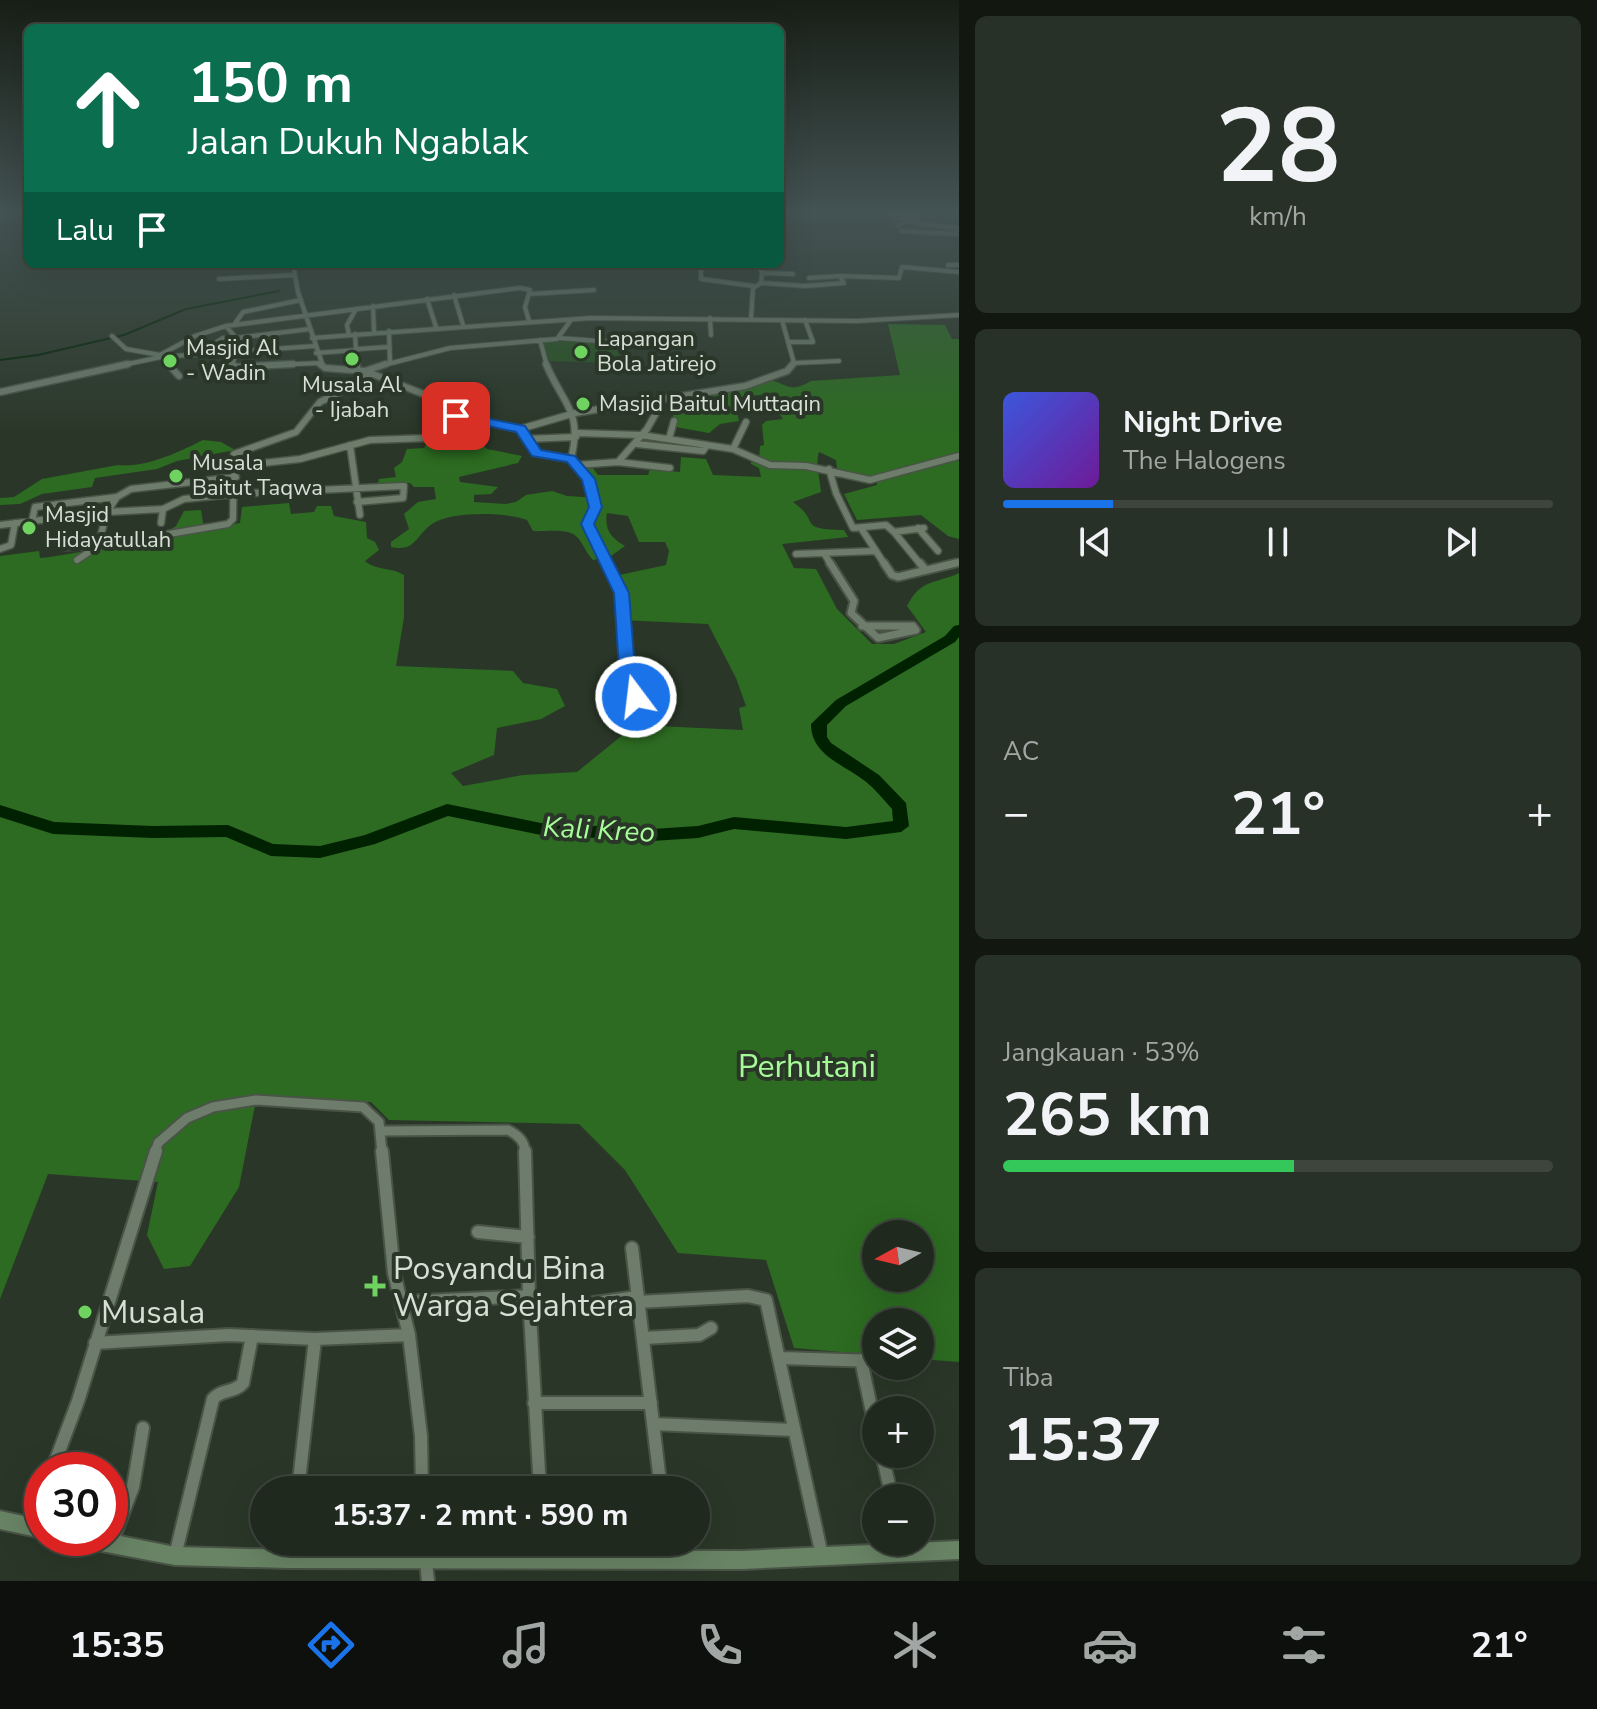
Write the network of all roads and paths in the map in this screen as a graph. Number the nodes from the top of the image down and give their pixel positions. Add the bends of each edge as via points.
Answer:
1 (297, 286) edge
2 (753, 286) edge
3 (594, 290) dead end
4 (529, 294) junction
5 (454, 295) junction
6 (427, 299) junction
7 (301, 300) junction
8 (373, 306) junction
9 (356, 309) junction
10 (707, 309) dead end
11 (306, 314) junction
12 (959, 315) edge
13 (708, 318) junction
14 (751, 319) junction
15 (571, 320) junction
16 (782, 320) junction
17 (805, 320) junction
18 (526, 322) junction
19 (234, 325) junction
20 (463, 325) junction
21 (226, 326) junction
22 (436, 327) junction
23 (310, 329) junction
24 (389, 331) junction
25 (374, 332) junction
26 (352, 334) junction
27 (711, 335) dead end
28 (112, 337) dead end
29 (223, 338) dead end
30 (236, 338) junction
31 (312, 338) junction
32 (559, 338) junction
33 (540, 340) junction
34 (528, 341) junction
35 (611, 342) dead end
36 (788, 342) junction
37 (315, 346) junction
38 (388, 347) junction
39 (265, 349) junction
40 (358, 349) junction
41 (240, 352) junction
42 (316, 353) junction
43 (207, 354) junction
44 (160, 356) junction
45 (266, 359) dead end
46 (839, 361) dead end
47 (320, 363) junction
48 (390, 363) junction
49 (794, 363) junction
50 (357, 370) junction
51 (367, 372) junction
52 (179, 376) dead end
53 (0, 392) edge
54 (658, 400) junction
55 (575, 413) junction
56 (456, 416) junction
57 (674, 421) dead end
58 (746, 422) dead end
59 (520, 429) junction
60 (577, 435) junction
61 (641, 435) junction
62 (525, 439) junction
63 (669, 439) junction
64 (637, 444) junction
65 (350, 445) junction
66 (707, 445) junction
67 (733, 449) junction
68 (959, 456) edge
69 (571, 459) junction
70 (618, 462) junction
71 (577, 465) junction
72 (236, 466) junction
73 (670, 468) dead end
74 (829, 469) junction
75 (236, 477) junction
76 (189, 482) junction
77 (357, 487) junction
78 (235, 494) junction
79 (117, 497) junction
80 (184, 499) junction
81 (357, 502) junction
82 (163, 509) junction
83 (107, 512) junction
84 (360, 515) dead end
85 (32, 521) junction
86 (15, 523) junction
87 (161, 523) dead end
88 (0, 525) edge
89 (861, 528) junction
90 (894, 532) junction
91 (98, 546) junction
92 (65, 547) dead end
93 (0, 549) edge
94 (876, 551) junction
95 (938, 551) dead end
96 (824, 553) junction
97 (796, 554) dead end
98 (77, 560) dead end
99 (959, 562) edge
100 (925, 569) junction
101 (862, 626) junction
102 (636, 697) dead end
103 (381, 1126) junction
104 (478, 1232) dead end
105 (528, 1237) junction
106 (632, 1248) dead end
107 (529, 1296) junction
108 (638, 1300) junction
109 (401, 1302) junction
110 (594, 1303) dead end
111 (711, 1328) dead end
112 (409, 1335) junction
113 (252, 1336) junction
114 (644, 1338) junction
115 (315, 1339) junction
116 (95, 1343) junction
117 (780, 1358) junction
118 (861, 1360) joint
119 (869, 1396) edge
120 (534, 1403) junction
121 (651, 1403) junction
122 (653, 1424) junction
123 (143, 1428) dead end
124 (794, 1430) junction
125 (59, 1452) edge
126 (300, 1476) edge
127 (422, 1476) edge
128 (539, 1476) edge
129 (659, 1476) edge
130 (128, 1500) edge
131 (0, 1520) edge
132 (24, 1525) edge
133 (128, 1548) edge
134 (934, 1549) edge
135 (959, 1550) edge
136 (250, 1552) edge
137 (862, 1553) edge
138 (175, 1556) junction
139 (425, 1556) edge
140 (710, 1556) edge
141 (822, 1557) junction
142 (428, 1581) edge

1 - 7 street
2 - 14 street
3 - 4 street
4 - 5 street via 520,288
4 - 18 street
5 - 6 street
5 - 20 street
6 - 8 street
6 - 22 street
7 - 11 street
7 - 19 street via 243,312
8 - 9 street
8 - 25 street
9 - 11 street
9 - 26 street via 347,325
10 - 13 street
11 - 19 street
11 - 23 street
12 - 17 street
13 - 14 street
13 - 15 street
13 - 27 street
14 - 16 street
15 - 18 street
15 - 32 street
16 - 17 street
16 - 36 street
17 - 36 street via 813,342
18 - 20 street
18 - 34 street
19 - 21 street
20 - 22 street
21 - 30 street
21 - 44 street
22 - 24 street
23 - 30 street
23 - 31 street
24 - 25 street
24 - 38 street
25 - 26 street
26 - 31 street
26 - 40 street
28 - 44 street via 126,349
29 - 43 street
30 - 41 street
31 - 37 street
32 - 33 street
32 - 35 street
33 - 34 street
33 - 55 street via 546,366
34 - 48 street via 450,348
36 - 49 street
37 - 39 street
37 - 42 street
38 - 40 street
38 - 48 street
39 - 41 street
39 - 45 street
40 - 42 street
40 - 50 street
41 - 43 street
41 - 47 street via 232,364 236,367
42 - 47 street
43 - 44 street
44 - 52 street
44 - 53 street
46 - 49 street
47 - 50 street
48 - 51 street
49 - 54 street via 787,371 745,386
50 - 51 street
51 - 56 street via 436,399
51 - 72 street via 356,384 320,402 296,432 236,452
54 - 55 street
54 - 61 street via 655,417
55 - 59 street
55 - 60 street
56 - 59 street
56 - 65 street via 429,438
57 - 63 street
58 - 67 street
59 - 62 street
60 - 61 street
60 - 62 street
60 - 69 street
61 - 63 street
61 - 64 street
62 - 69 street via 536,453
63 - 66 street
64 - 66 street via 703,451
64 - 70 street
65 - 72 street via 300,459
65 - 77 street
66 - 67 street
67 - 74 street via 770,465
68 - 74 street via 870,480
69 - 71 street
70 - 71 street
70 - 73 street
71 - 102 street via 588,479 596,507 589,530 621,593 627,669
72 - 75 street
74 - 89 street via 852,527
75 - 76 street
75 - 78 street
76 - 79 street via 131,489
76 - 80 street
77 - 78 street
77 - 81 street
77 - 81 street via 402,485 406,497
78 - 80 street
78 - 91 street via 228,524
79 - 83 street
79 - 85 street via 35,507
80 - 82 street
81 - 84 street
82 - 83 street
82 - 87 street
83 - 85 street
83 - 91 street
85 - 86 street
86 - 88 street
86 - 93 street via 11,545
89 - 90 street via 886,525
89 - 94 street
90 - 95 street via 921,528
90 - 100 street
91 - 92 street
91 - 98 street
94 - 96 street
94 - 100 street via 892,575
96 - 97 street
96 - 101 street via 854,601 851,613
99 - 100 street
101 - 101 street via 904,625 916,630 878,638
103 - 105 street via 517,1134 527,1157
103 - 109 street
103 - 116 street via 363,1107 256,1100 213,1107 173,1128 158,1143
104 - 105 street
105 - 107 street
106 - 108 street
107 - 109 street
107 - 120 street
108 - 110 street
108 - 114 street
108 - 117 street via 763,1299
109 - 112 street
111 - 114 street via 699,1335
112 - 115 street
112 - 127 street
113 - 115 street
113 - 116 street
113 - 138 street via 243,1383 213,1399
114 - 121 street
115 - 126 street
116 - 125 street
117 - 118 street
117 - 124 street
118 - 119 street
120 - 121 street
120 - 128 street
121 - 122 street
122 - 124 street
122 - 129 street
123 - 130 street
124 - 141 street
131 - 132 main road
133 - 138 main road
134 - 135 main road
136 - 138 main road
137 - 141 main road
139 - 142 street
140 - 141 main road via 743,1560

